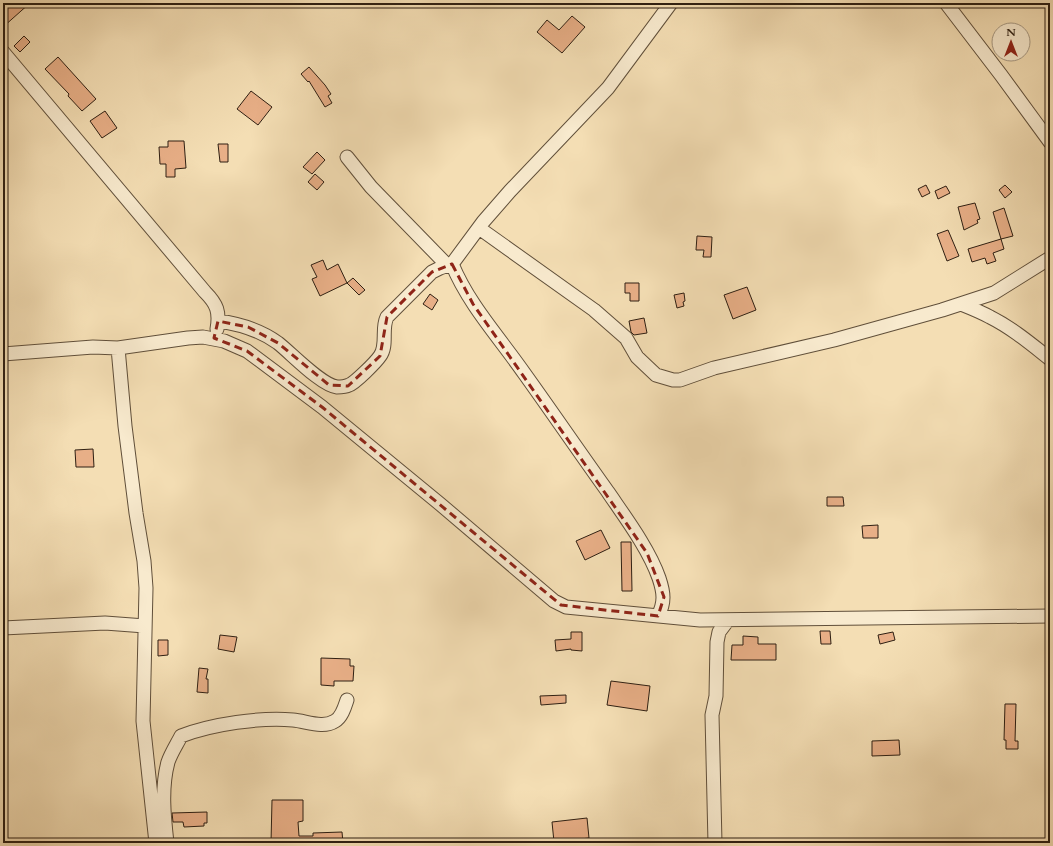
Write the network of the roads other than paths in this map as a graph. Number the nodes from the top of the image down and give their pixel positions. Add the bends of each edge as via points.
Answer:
1 (670, 3) edge
2 (946, 3) edge
3 (3, 52) edge
4 (1050, 142) edge
5 (347, 157) dead end
6 (479, 228) junction
7 (1050, 258) edge
8 (449, 265) junction
9 (961, 304) junction
10 (218, 321) junction
11 (214, 338) junction
12 (118, 348) junction
13 (3, 354) edge
14 (1050, 359) edge
15 (658, 616) junction
16 (1050, 616) edge
17 (728, 620) junction
18 (145, 626) junction
19 (3, 628) edge
20 (347, 700) dead end
21 (156, 843) edge
22 (167, 843) edge
23 (715, 843) edge

1 - 6 street via 608,88 510,191
2 - 4 street
3 - 10 street via 214,301 218,310
5 - 8 street via 371,187
6 - 8 street
6 - 9 street via 594,310 626,338 637,357 656,375 673,380 834,340
7 - 9 street via 994,293
8 - 10 street via 432,272 387,317 380,356 348,386 329,385 262,333 248,327
8 - 15 street via 473,304 537,390 647,553 659,578 664,597
9 - 14 street via 990,316 1020,335
10 - 11 street
11 - 12 street via 188,338
11 - 15 street via 247,351 322,407 561,605
12 - 13 street via 93,347
12 - 18 street via 125,426 144,561
15 - 17 street
16 - 17 street
17 - 23 street via 719,632 717,642 716,696 712,715
18 - 19 street via 105,623
18 - 21 street via 143,721
20 - 22 street via 336,721 326,724 268,719 207,728 181,736 169,761 165,777 164,816

